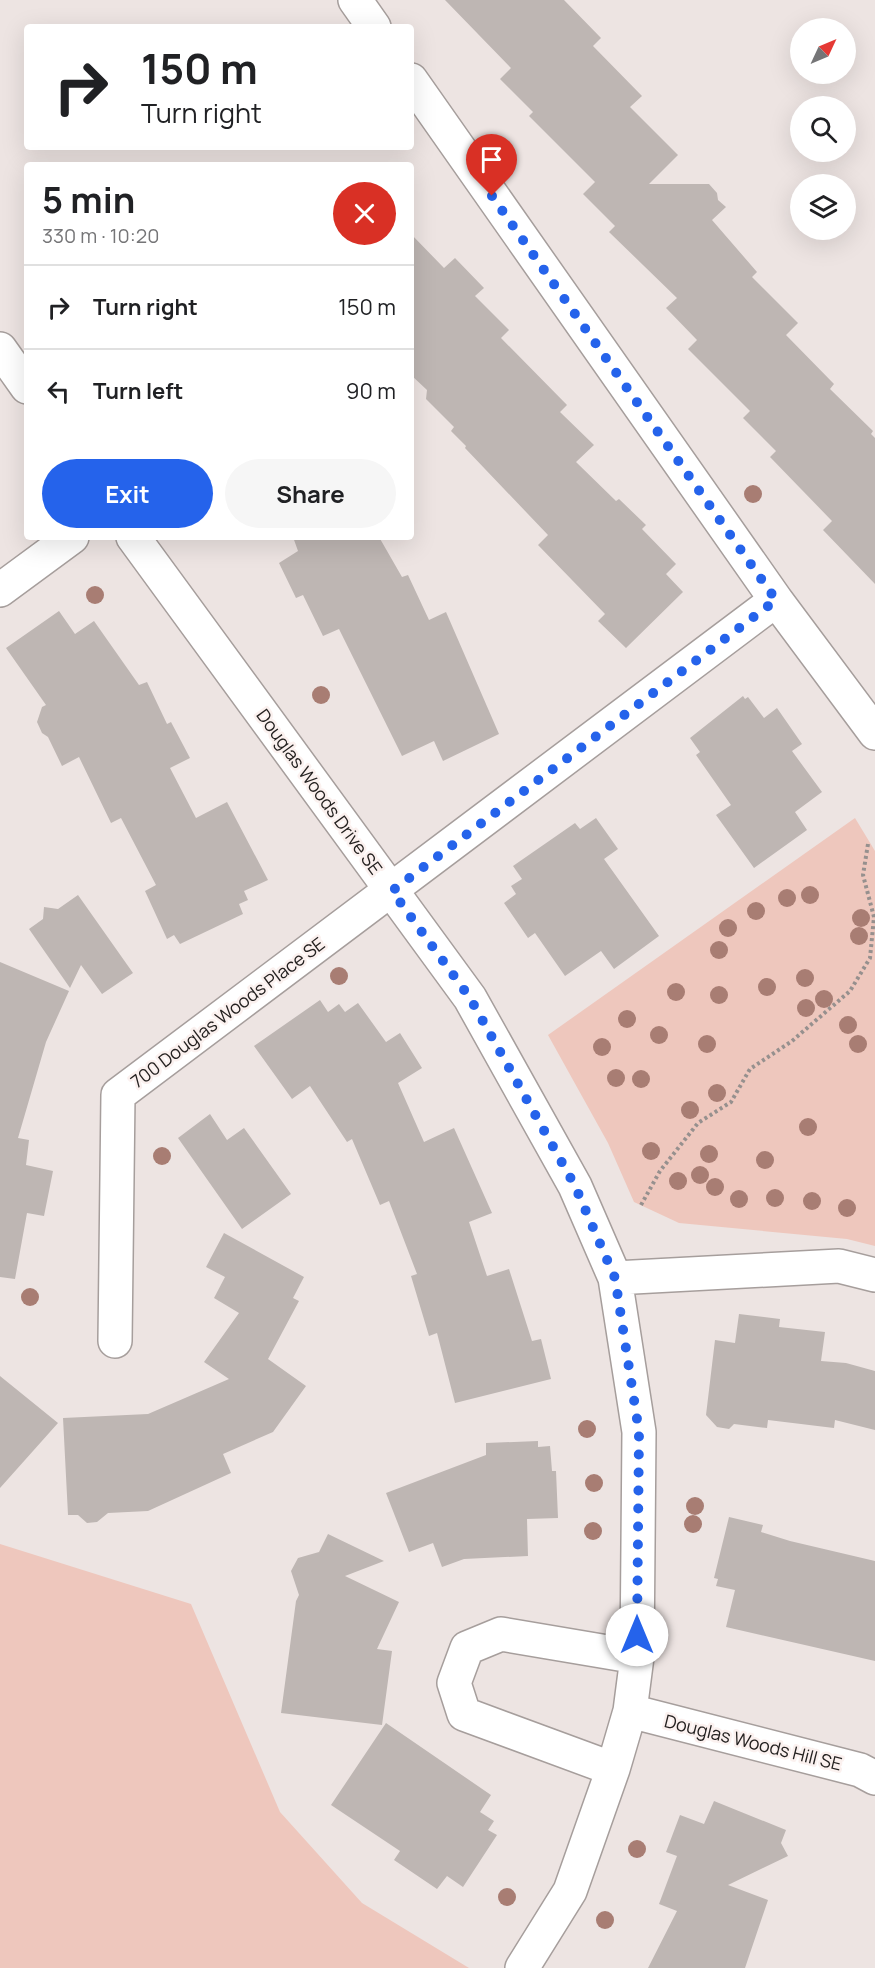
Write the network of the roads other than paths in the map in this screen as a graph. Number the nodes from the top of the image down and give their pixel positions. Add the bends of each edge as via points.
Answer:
1 (355, 0) edge
2 (372, 24) edge
3 (414, 84) edge
4 (0, 349) edge
5 (24, 383) edge
6 (68, 540) edge
7 (135, 540) edge
8 (0, 591) edge
9 (776, 600) junction
10 (875, 733) edge
11 (392, 891) junction
12 (875, 1275) edge
13 (615, 1278) junction
14 (115, 1341) dead end
15 (637, 1658) junction
16 (630, 1712) junction
17 (613, 1769) junction
18 (875, 1778) edge
19 (522, 1968) edge

1 - 2 street
3 - 9 street
4 - 5 street
6 - 8 street
7 - 11 street, Douglas Woods Drive SE
9 - 10 street
9 - 11 street
11 - 13 street, Douglas Woods Drive SE via 470,998 575,1186
11 - 14 street, 700 Douglas Woods Place SE via 118,1095
12 - 13 street via 839,1266
13 - 15 street, Douglas Woods Drive SE via 639,1432
15 - 16 street, Douglas Woods Drive SE
15 - 17 street via 501,1634 467,1648 454,1683 464,1714
16 - 17 street, Douglas Woods Drive SE
16 - 18 street, Douglas Woods Hill SE via 860,1770
17 - 19 street, Douglas Woods Drive SE via 570,1891

